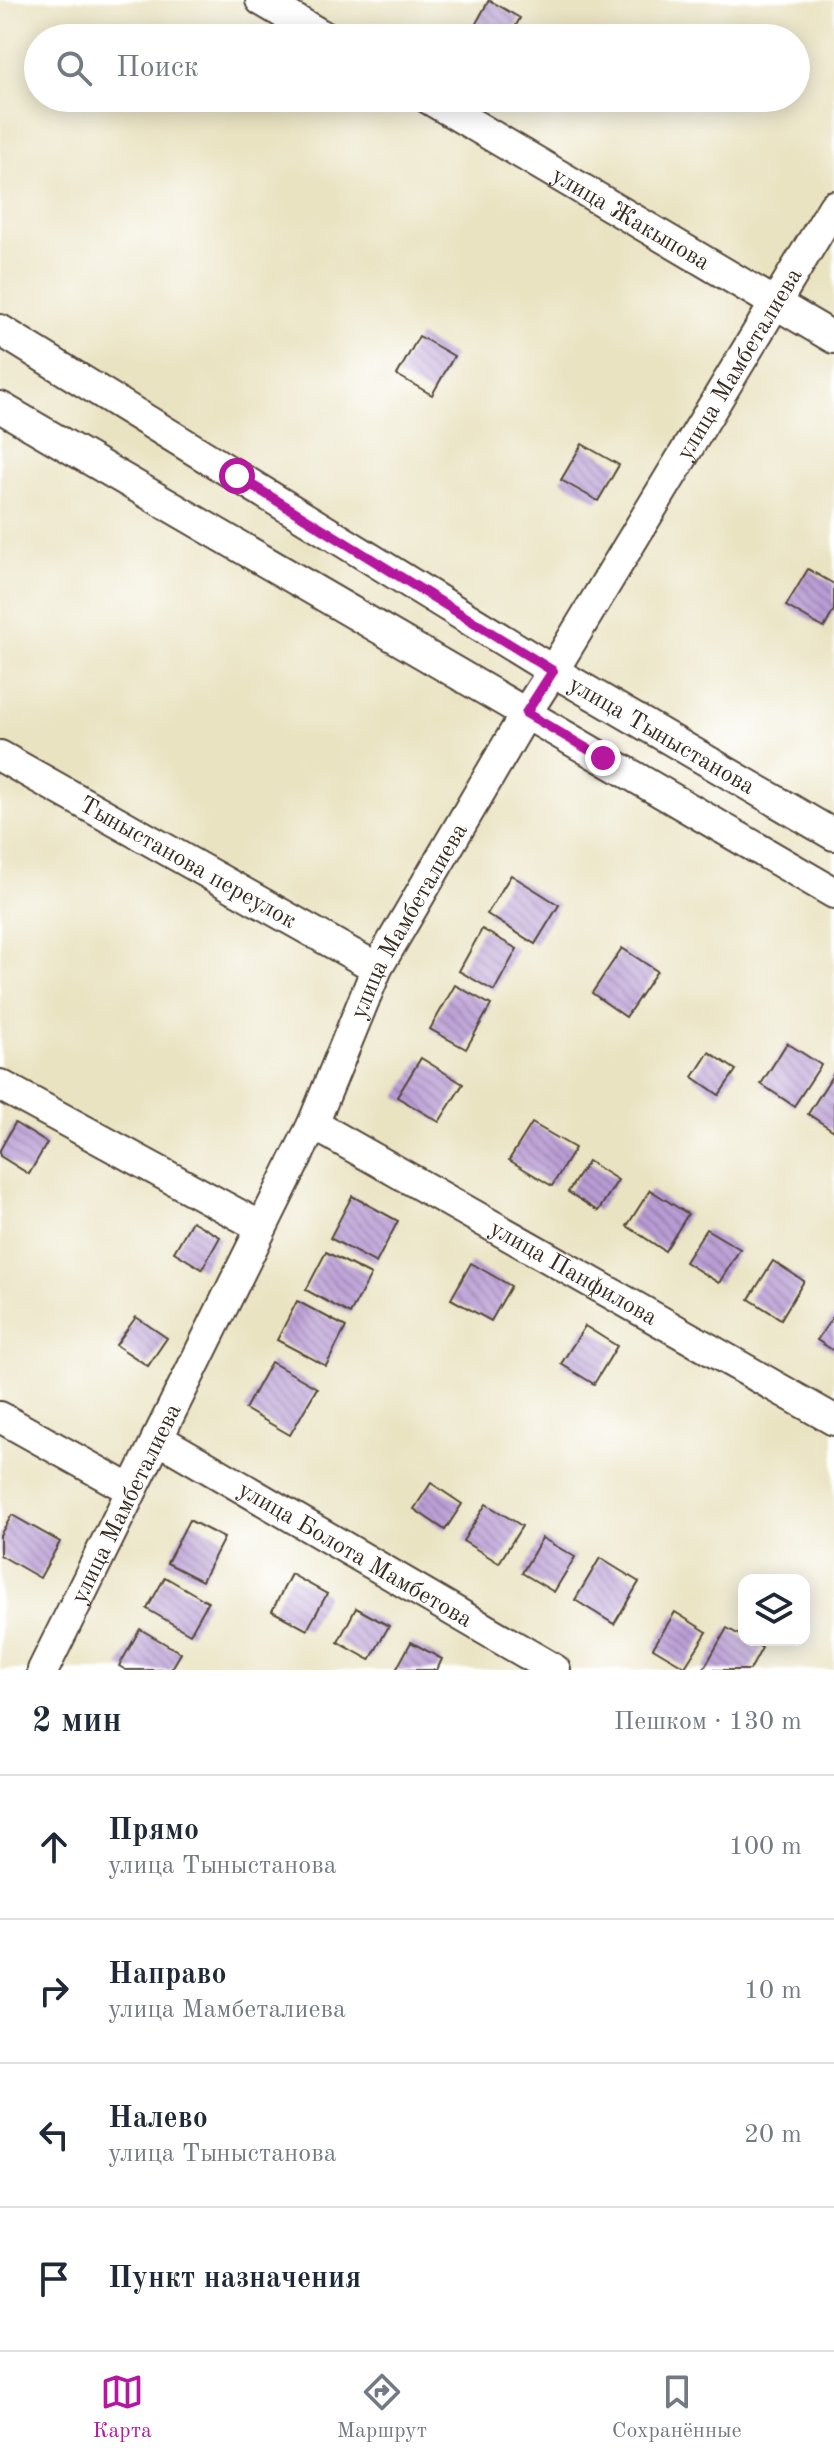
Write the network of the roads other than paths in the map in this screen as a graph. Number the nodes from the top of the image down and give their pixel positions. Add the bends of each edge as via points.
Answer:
1 (261, 0) edge
2 (302, 24) edge
3 (452, 112) edge
4 (834, 206) edge
5 (775, 302) junction
6 (0, 330) edge
7 (834, 338) edge
8 (0, 407) edge
9 (553, 671) junction
10 (526, 713) junction
11 (0, 756) edge
12 (834, 835) edge
13 (834, 893) edge
14 (377, 968) junction
15 (0, 1085) edge
16 (313, 1124) junction
17 (261, 1227) junction
18 (0, 1417) edge
19 (834, 1420) edge
20 (157, 1438) junction
21 (131, 1490) junction
22 (43, 1670) edge
23 (555, 1670) edge

1 - 2 street
3 - 5 street, улица Жакыпова
4 - 5 street, улица Мамбеталиева
5 - 7 street, улица Жакыпова
5 - 9 street, улица Мамбеталиева
6 - 9 street, улица Тыныстанова
8 - 10 street, улица Тыныстанова
9 - 10 street, улица Мамбеталиева
9 - 12 street, улица Тыныстанова
10 - 13 street, улица Тыныстанова
10 - 14 street, улица Мамбеталиева
11 - 14 street, Тыныстанова переулок
14 - 16 street, улица Мамбеталиева
15 - 17 street
16 - 17 street, улица Мамбеталиева
16 - 19 street, улица Панфилова
17 - 20 street, улица Мамбеталиева
18 - 21 street
20 - 21 street, улица Мамбеталиева
20 - 23 street, улица Болота Мамбетова
21 - 22 street, улица Мамбеталиева

